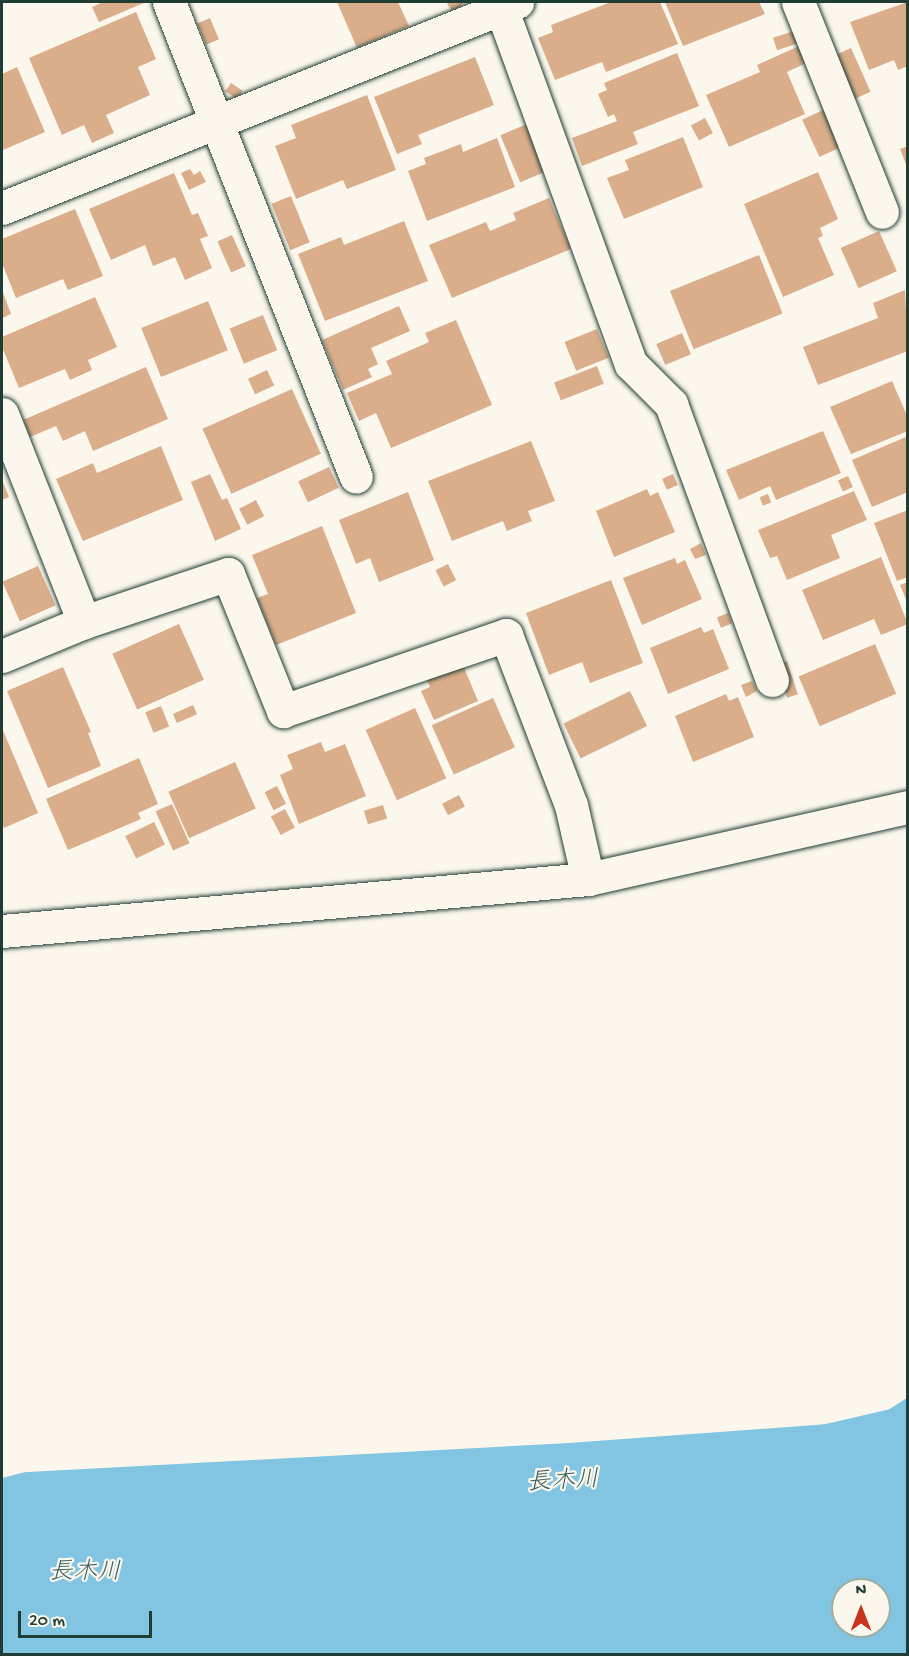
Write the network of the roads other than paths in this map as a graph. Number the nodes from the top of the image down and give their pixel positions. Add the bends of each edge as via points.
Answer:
1 (169, 2) edge
2 (798, 2) edge
3 (506, 4) edge
4 (216, 122) junction
5 (2, 208) edge
6 (882, 212) dead end
7 (2, 414) edge
8 (356, 477) dead end
9 (84, 622) junction
10 (2, 656) edge
11 (772, 680) dead end
12 (908, 807) edge
13 (588, 879) junction
14 (2, 931) edge

1 - 4 street
2 - 6 street
3 - 4 street
3 - 11 street via 631,364 671,404
4 - 5 street
4 - 8 street
7 - 9 street
9 - 10 street
9 - 13 street via 228,574 283,711 506,635 570,805
12 - 13 street
13 - 14 street

